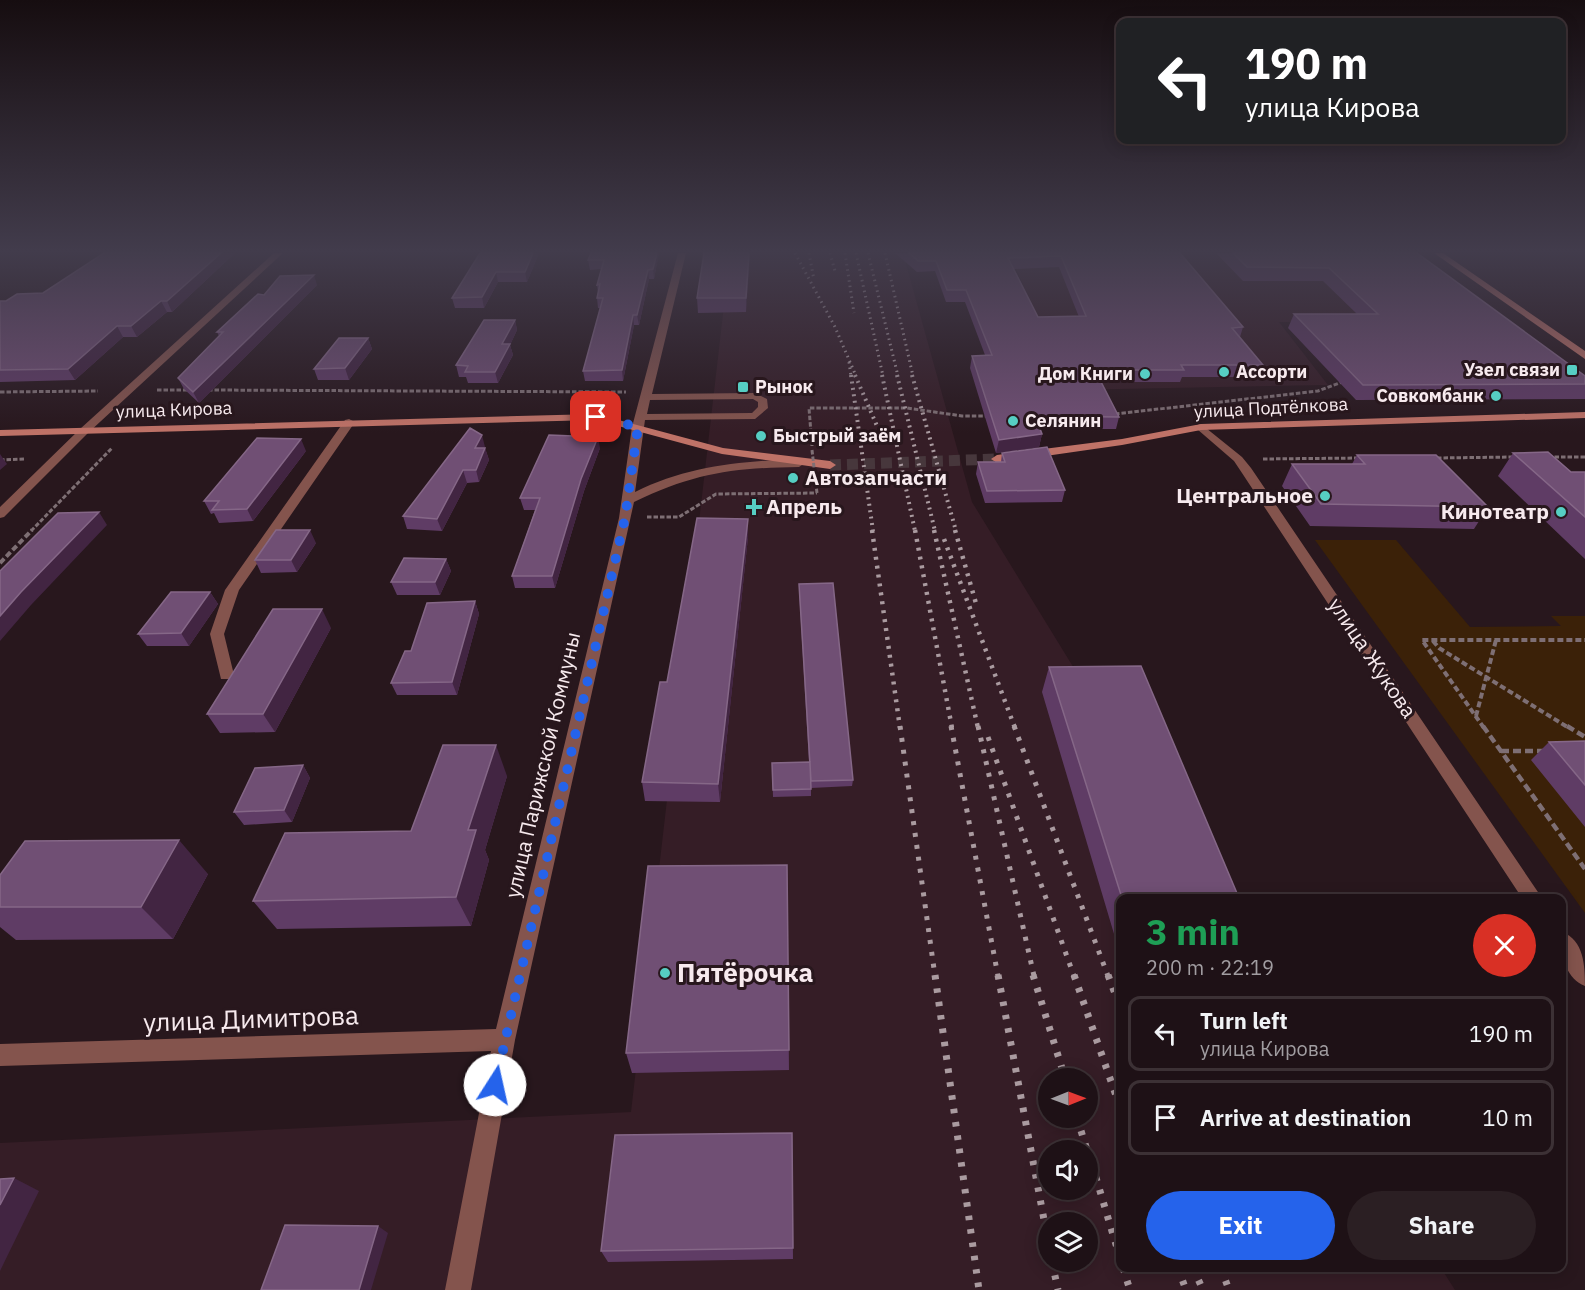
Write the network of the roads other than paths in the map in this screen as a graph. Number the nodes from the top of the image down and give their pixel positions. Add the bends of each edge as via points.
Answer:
1 (213, 313) edge
2 (667, 313) edge
3 (1524, 313) edge
4 (1585, 356) edge
5 (646, 394) junction
6 (1585, 415) edge
7 (349, 422) junction
8 (639, 422) junction
9 (1201, 427) junction
10 (84, 431) junction
11 (0, 433) edge
12 (997, 459) tunnel mouth
13 (799, 463) junction
14 (830, 465) tunnel mouth
15 (626, 509) junction
16 (0, 514) edge
17 (226, 675) dead end
18 (1530, 894) edge
19 (1566, 947) edge
20 (1585, 976) edge
21 (504, 1040) junction
22 (0, 1055) edge
23 (458, 1290) edge

1 - 10 street
2 - 5 street, улица Парижской Коммуны
3 - 4 main road
5 - 8 street, улица Парижской Коммуны
5 - 8 street via 755,396 763,401 763,408 755,416
6 - 9 main road, улица Подтёлкова
7 - 8 main road, улица Кирова via 596,417
7 - 10 main road, улица Кирова
7 - 17 street via 232,590 218,634
8 - 13 main road via 722,450
8 - 15 street, улица Парижской Коммуны
9 - 12 main road, улица Подтёлкова
9 - 18 street, улица Жукова via 1238,459
10 - 11 main road, улица Кирова
10 - 16 street
13 - 14 main road
13 - 15 street via 696,473 674,479
15 - 21 street, улица Парижской Коммуны
19 - 20 street
21 - 22 street, улица Димитрова
21 - 23 street, улица Парижской Коммуны

